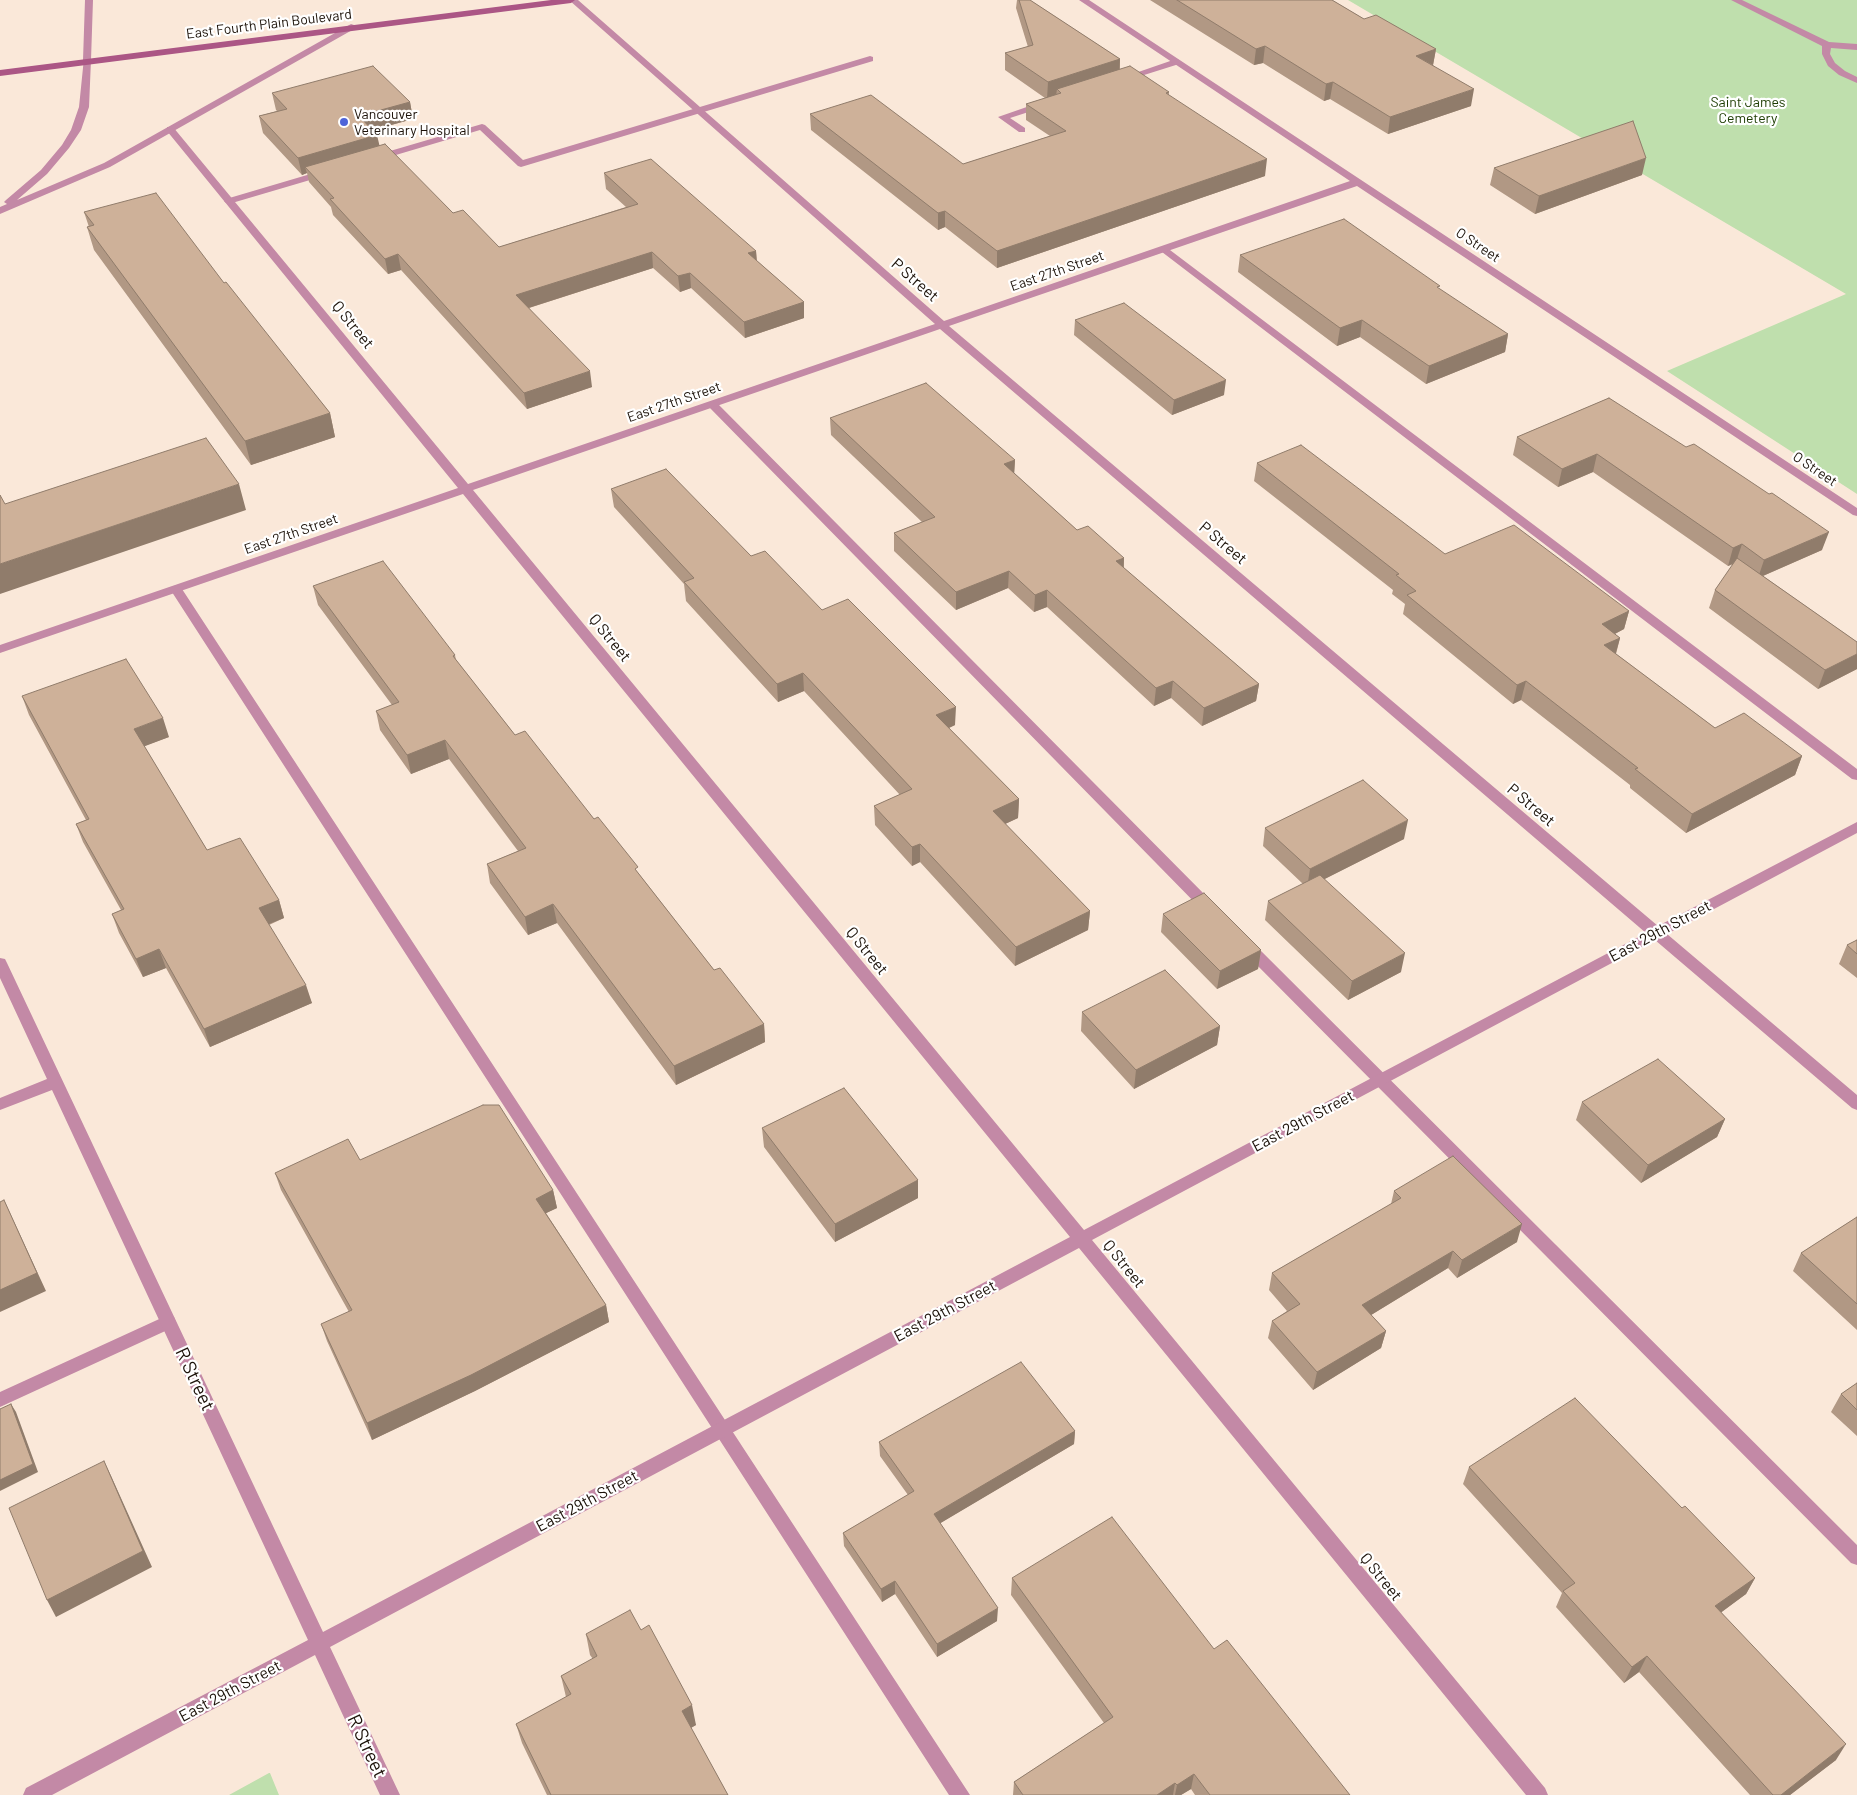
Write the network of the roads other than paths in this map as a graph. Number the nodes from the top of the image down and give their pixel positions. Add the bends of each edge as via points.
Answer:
1 (89, 0) edge
2 (572, 0) edge
3 (1083, 0) edge
4 (1735, 0) edge
5 (351, 27) junction
6 (1827, 45) junction
7 (1857, 47) edge
8 (870, 59) dead end
9 (87, 60) junction
10 (1176, 62) junction
11 (0, 73) edge
12 (1857, 80) edge
13 (1112, 82) edge
14 (1058, 100) edge
15 (698, 110) junction
16 (170, 129) junction
17 (1022, 130) dead end
18 (370, 160) edge
19 (332, 171) edge
20 (1358, 182) junction
21 (229, 201) junction
22 (0, 207) edge
23 (0, 211) edge
24 (1166, 250) junction
25 (943, 326) junction
26 (713, 405) junction
27 (465, 490) junction
28 (1857, 513) edge
29 (176, 589) junction
30 (0, 649) edge
31 (1857, 776) edge
32 (1857, 827) edge
33 (1218, 917) edge
34 (1657, 933) junction
35 (1239, 938) edge
36 (0, 963) edge
37 (1379, 1080) junction
38 (56, 1082) junction
39 (0, 1104) edge
40 (1857, 1104) edge
41 (1081, 1239) junction
42 (168, 1322) junction
43 (0, 1400) edge
44 (723, 1429) junction
45 (1857, 1557) edge
46 (318, 1643) junction
47 (33, 1795) edge
48 (390, 1795) edge
49 (960, 1795) edge
50 (1538, 1795) edge

1 - 9 street
2 - 5 main road, East Fourth Plain Boulevard
2 - 15 street, P Street
3 - 10 street, O Street
4 - 6 street
5 - 9 main road, East Fourth Plain Boulevard
5 - 16 street
6 - 7 street
6 - 12 street via 1826,54 1831,64
8 - 15 street
9 - 11 main road, East Fourth Plain Boulevard
9 - 22 street via 84,108 76,130 44,172
10 - 13 street
10 - 20 street, O Street
14 - 17 street via 1002,117
15 - 18 street via 521,164 482,127
15 - 25 street, P Street
16 - 21 street, Q Street
16 - 23 street via 107,164
19 - 21 street
20 - 24 street, East 27th Street
20 - 28 street, O Street
21 - 27 street, Q Street
24 - 25 street, East 27th Street
24 - 31 street
25 - 26 street, East 27th Street
25 - 34 street, P Street
26 - 27 street, East 27th Street
26 - 33 street
27 - 29 street, East 27th Street
27 - 41 street, Q Street
29 - 30 street, East 27th Street
29 - 44 street
32 - 34 street, East 29th Street
34 - 37 street, East 29th Street
34 - 40 street, P Street
35 - 37 street
36 - 38 street, R Street
37 - 41 street, East 29th Street
37 - 45 street
38 - 39 street
38 - 42 street, R Street
41 - 44 street, East 29th Street
41 - 50 street, Q Street
42 - 43 street
42 - 46 street, R Street
44 - 46 street, East 29th Street
44 - 49 street
46 - 47 street, East 29th Street
46 - 48 street, R Street

